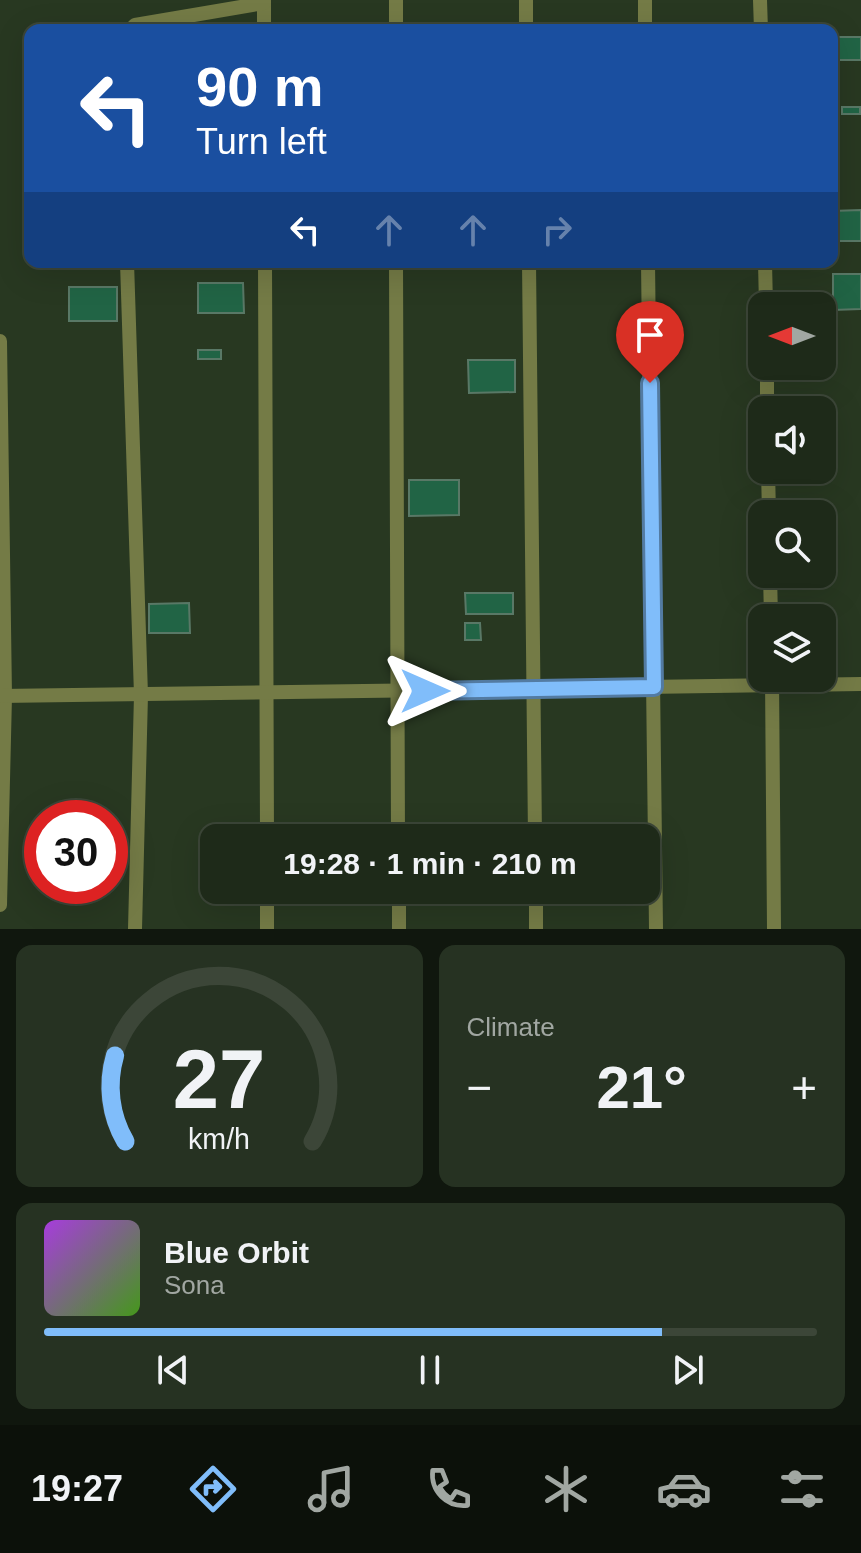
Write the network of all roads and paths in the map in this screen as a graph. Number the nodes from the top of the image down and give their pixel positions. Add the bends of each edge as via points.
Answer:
1 (396, 0) edge
2 (526, 0) edge
3 (645, 0) edge
4 (760, 0) edge
5 (264, 2) edge
6 (141, 24) edge
7 (264, 24) edge
8 (396, 24) edge
9 (526, 24) edge
10 (645, 24) edge
11 (761, 24) edge
12 (127, 268) edge
13 (265, 268) edge
14 (396, 268) edge
15 (529, 268) edge
16 (648, 268) edge
17 (765, 268) edge
18 (766, 292) edge
19 (0, 341) edge
20 (748, 683) edge
21 (836, 683) edge
22 (861, 684) edge
23 (654, 687) junction
24 (535, 690) junction
25 (398, 691) junction
26 (772, 692) edge
27 (267, 693) junction
28 (141, 695) junction
29 (3, 696) edge
30 (267, 824) edge
31 (398, 824) edge
32 (535, 824) edge
33 (267, 904) edge
34 (399, 904) edge
35 (536, 904) edge
36 (0, 905) edge
37 (135, 929) edge
38 (267, 929) edge
39 (399, 929) edge
40 (536, 929) edge
41 (656, 929) edge
42 (774, 929) edge

1 - 8 street
2 - 9 street
3 - 10 street
4 - 11 street
5 - 6 street
5 - 7 street
12 - 28 street
13 - 27 street
14 - 25 street
15 - 24 street
16 - 23 street
17 - 18 street
19 - 29 street
20 - 23 street
21 - 22 street
23 - 24 street
23 - 41 street
24 - 25 street
24 - 32 street
25 - 27 street
25 - 31 street
26 - 42 street
27 - 28 street
27 - 30 street
28 - 29 street
28 - 37 street
29 - 36 street
33 - 38 street
34 - 39 street
35 - 40 street

